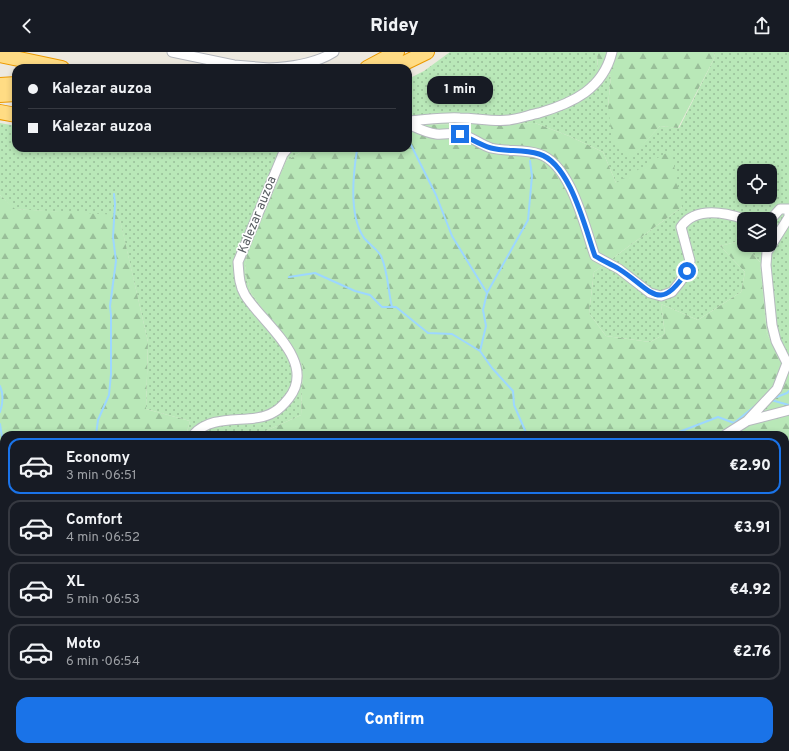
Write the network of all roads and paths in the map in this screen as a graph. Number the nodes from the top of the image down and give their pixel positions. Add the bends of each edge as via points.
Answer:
1 (172, 52) edge
2 (334, 52) edge
3 (397, 52) edge
4 (428, 52) edge
5 (612, 52) edge
6 (0, 55) edge
7 (43, 64) edge
8 (234, 64) edge
9 (303, 64) edge
10 (374, 64) edge
11 (402, 64) edge
12 (411, 64) edge
13 (0, 84) edge
14 (12, 84) edge
15 (12, 94) edge
16 (0, 95) edge
17 (0, 112) edge
18 (12, 114) edge
19 (412, 123) edge
20 (412, 125) edge
21 (284, 152) edge
22 (789, 209) edge
23 (777, 212) edge
24 (789, 213) edge
25 (737, 218) edge
26 (789, 410) edge
27 (747, 421) junction
28 (196, 431) edge
29 (731, 431) edge

1 - 8 street
2 - 9 street via 327,57
3 - 10 highway
4 - 11 highway
4 - 12 highway
5 - 19 street via 609,64 600,78 587,92 570,103 508,120 458,118
6 - 7 highway
13 - 14 highway
15 - 16 highway
17 - 18 highway
20 - 25 street via 437,134 460,134 490,148 541,154 557,166 568,183 595,256 656,295 662,296 672,292 687,271 690,261 681,227 687,218 701,213
21 - 28 street, Kalezar auzoa via 238,262 239,278 245,295 284,342 296,365 294,392 273,413 213,423
22 - 23 street via 780,209
24 - 27 street via 767,252 766,265 772,325 776,341 787,363 777,389
26 - 27 street
27 - 29 street

